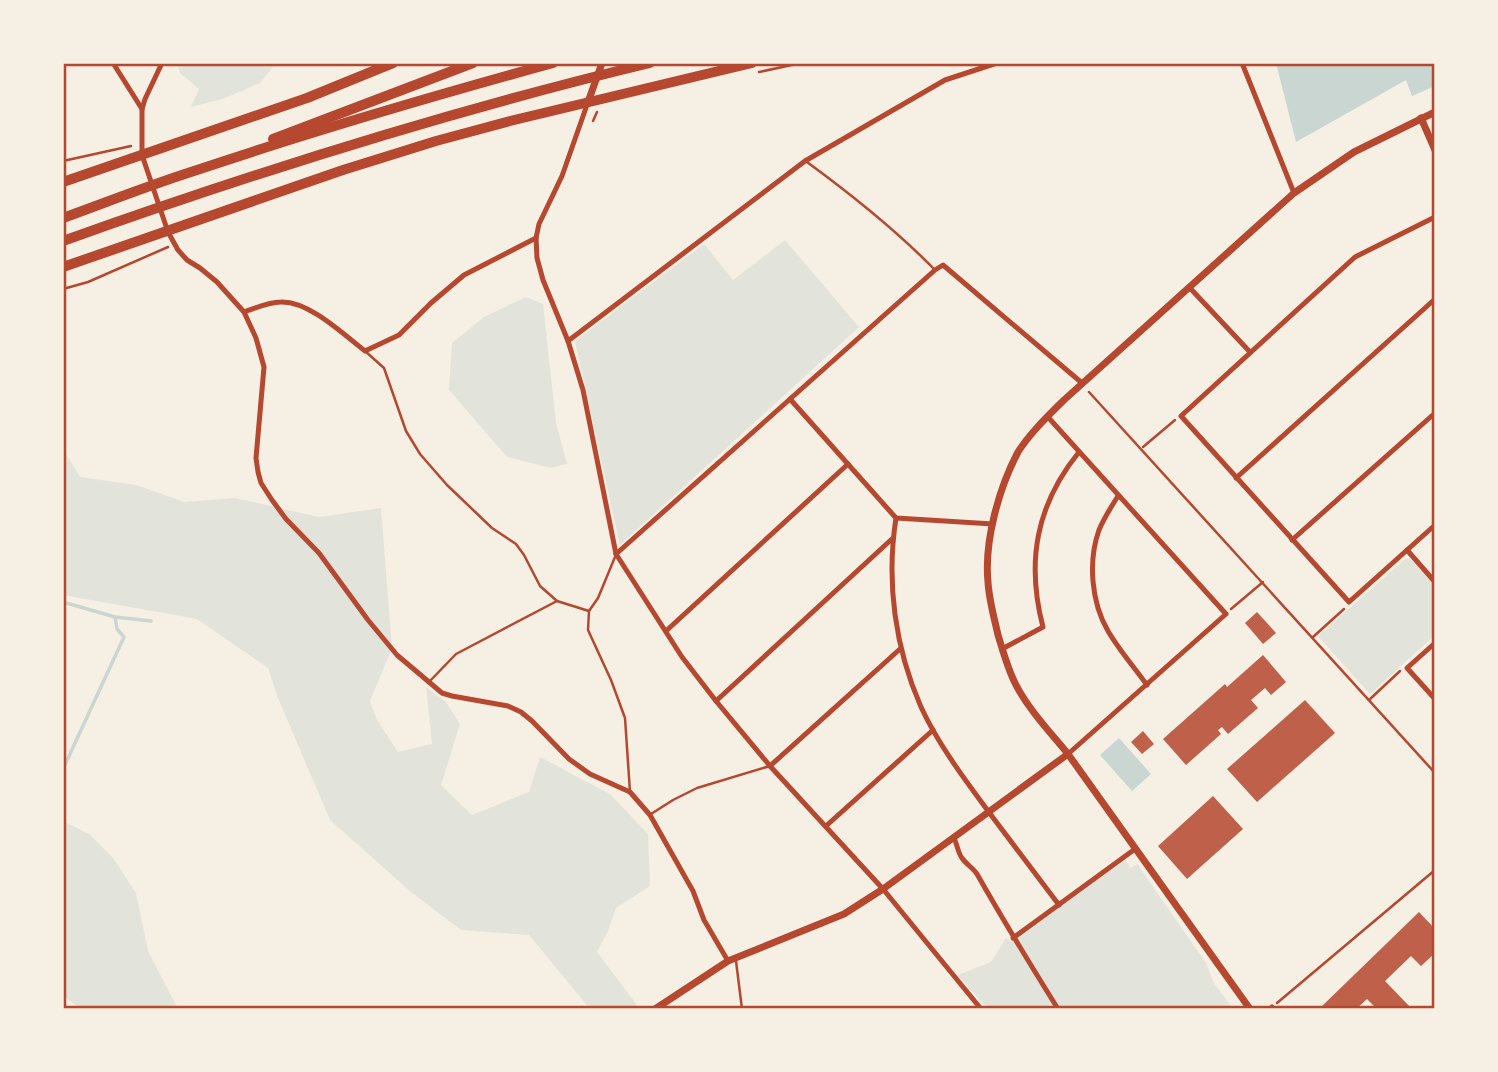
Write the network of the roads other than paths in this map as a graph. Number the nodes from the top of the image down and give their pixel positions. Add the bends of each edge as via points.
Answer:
1 (113, 63) edge
2 (162, 63) edge
3 (393, 63) edge
4 (473, 63) edge
5 (554, 63) edge
6 (602, 63) edge
7 (650, 63) edge
8 (752, 63) edge
9 (997, 63) edge
10 (1242, 63) edge
11 (590, 97) junction
12 (142, 110) junction
13 (1435, 112) edge
14 (1421, 118) junction
15 (142, 149) junction
16 (1435, 150) edge
17 (805, 161) junction
18 (192, 171) junction
19 (63, 183) edge
20 (1294, 193) junction
21 (1435, 217) edge
22 (63, 218) edge
23 (166, 227) junction
24 (536, 238) junction
25 (63, 241) edge
26 (63, 267) edge
27 (935, 270) junction
28 (1189, 287) junction
29 (1435, 299) edge
30 (244, 312) junction
31 (568, 341) junction
32 (365, 351) junction
33 (1250, 352) junction
34 (1082, 383) junction
35 (790, 399) junction
36 (1435, 412) edge
37 (1047, 416) junction
38 (1079, 452) junction
39 (848, 464) junction
40 (1236, 478) junction
41 (1118, 496) junction
42 (895, 518) junction
43 (993, 524) junction
44 (1435, 525) edge
45 (892, 538) junction
46 (1292, 540) junction
47 (1407, 550) junction
48 (616, 554) junction
49 (1435, 582) edge
50 (557, 601) junction
51 (589, 611) junction
52 (666, 631) junction
53 (1435, 643) edge
54 (900, 649) junction
55 (1002, 649) junction
56 (428, 683) junction
57 (1147, 685) junction
58 (1435, 699) edge
59 (716, 701) junction
60 (933, 730) junction
61 (1068, 754) junction
62 (770, 766) junction
63 (630, 792) junction
64 (990, 812) junction
65 (650, 815) junction
66 (825, 826) junction
67 (954, 838) junction
68 (1136, 849) junction
69 (883, 889) junction
70 (1059, 905) junction
71 (1013, 938) junction
72 (732, 959) junction
73 (654, 1009) edge
74 (742, 1009) edge
75 (981, 1009) edge
76 (1058, 1009) edge
77 (1251, 1009) edge

1 - 12 street
2 - 12 street
3 - 15 highway via 307,98
4 - 18 highway
5 - 18 highway
6 - 11 street
7 - 25 highway via 337,148
8 - 11 highway
9 - 17 street via 945,80
10 - 20 street
11 - 23 highway
11 - 24 street
12 - 15 street
13 - 14 street
14 - 16 street
14 - 20 street via 1354,152
15 - 19 highway
15 - 23 street
17 - 27 lane
17 - 31 street
18 - 22 highway
20 - 28 street
21 - 33 street via 1355,257
23 - 26 highway
23 - 30 street via 187,260 217,282
24 - 31 street via 543,279
24 - 32 street via 464,275 399,335
27 - 34 street via 943,265
27 - 35 street
28 - 33 street
28 - 34 street
29 - 40 street
30 - 32 street via 279,301 295,303
30 - 56 street via 264,368 256,458 261,483 397,655
31 - 48 street via 583,390
32 - 50 lane via 384,368 406,431 420,454 492,528 516,544 540,586
33 - 40 street via 1181,416
34 - 37 street
35 - 39 street
35 - 48 street
36 - 46 street
37 - 38 street
37 - 43 street via 1019,451
38 - 41 street
38 - 55 street via 1058,481 1039,528 1034,581 1044,627
39 - 42 street
39 - 52 street
40 - 46 street
41 - 57 street via 1098,533 1095,594 1107,629
41 - 57 street via 1226,614
42 - 43 street
42 - 45 street
43 - 55 street via 988,580
44 - 47 street
45 - 54 street
45 - 59 street
46 - 47 street via 1349,602
47 - 49 street
48 - 51 lane
48 - 52 street
50 - 51 lane
50 - 56 lane via 456,654
51 - 63 lane via 588,630 625,718
52 - 59 street
53 - 58 street via 1407,668
54 - 60 street
54 - 62 street
55 - 61 street via 1016,685
56 - 63 street via 442,693 521,712 569,760
57 - 61 street
59 - 62 street
60 - 64 street
60 - 66 street
61 - 64 street
61 - 68 street
62 - 65 lane via 697,788
62 - 66 street
63 - 65 street
64 - 67 street
64 - 70 street
65 - 72 street via 694,891 704,920
66 - 69 street
67 - 69 street
67 - 71 street
68 - 70 street
68 - 77 street
69 - 72 street via 828,922
69 - 75 street
70 - 71 street
71 - 76 street
72 - 73 street
72 - 74 lane

